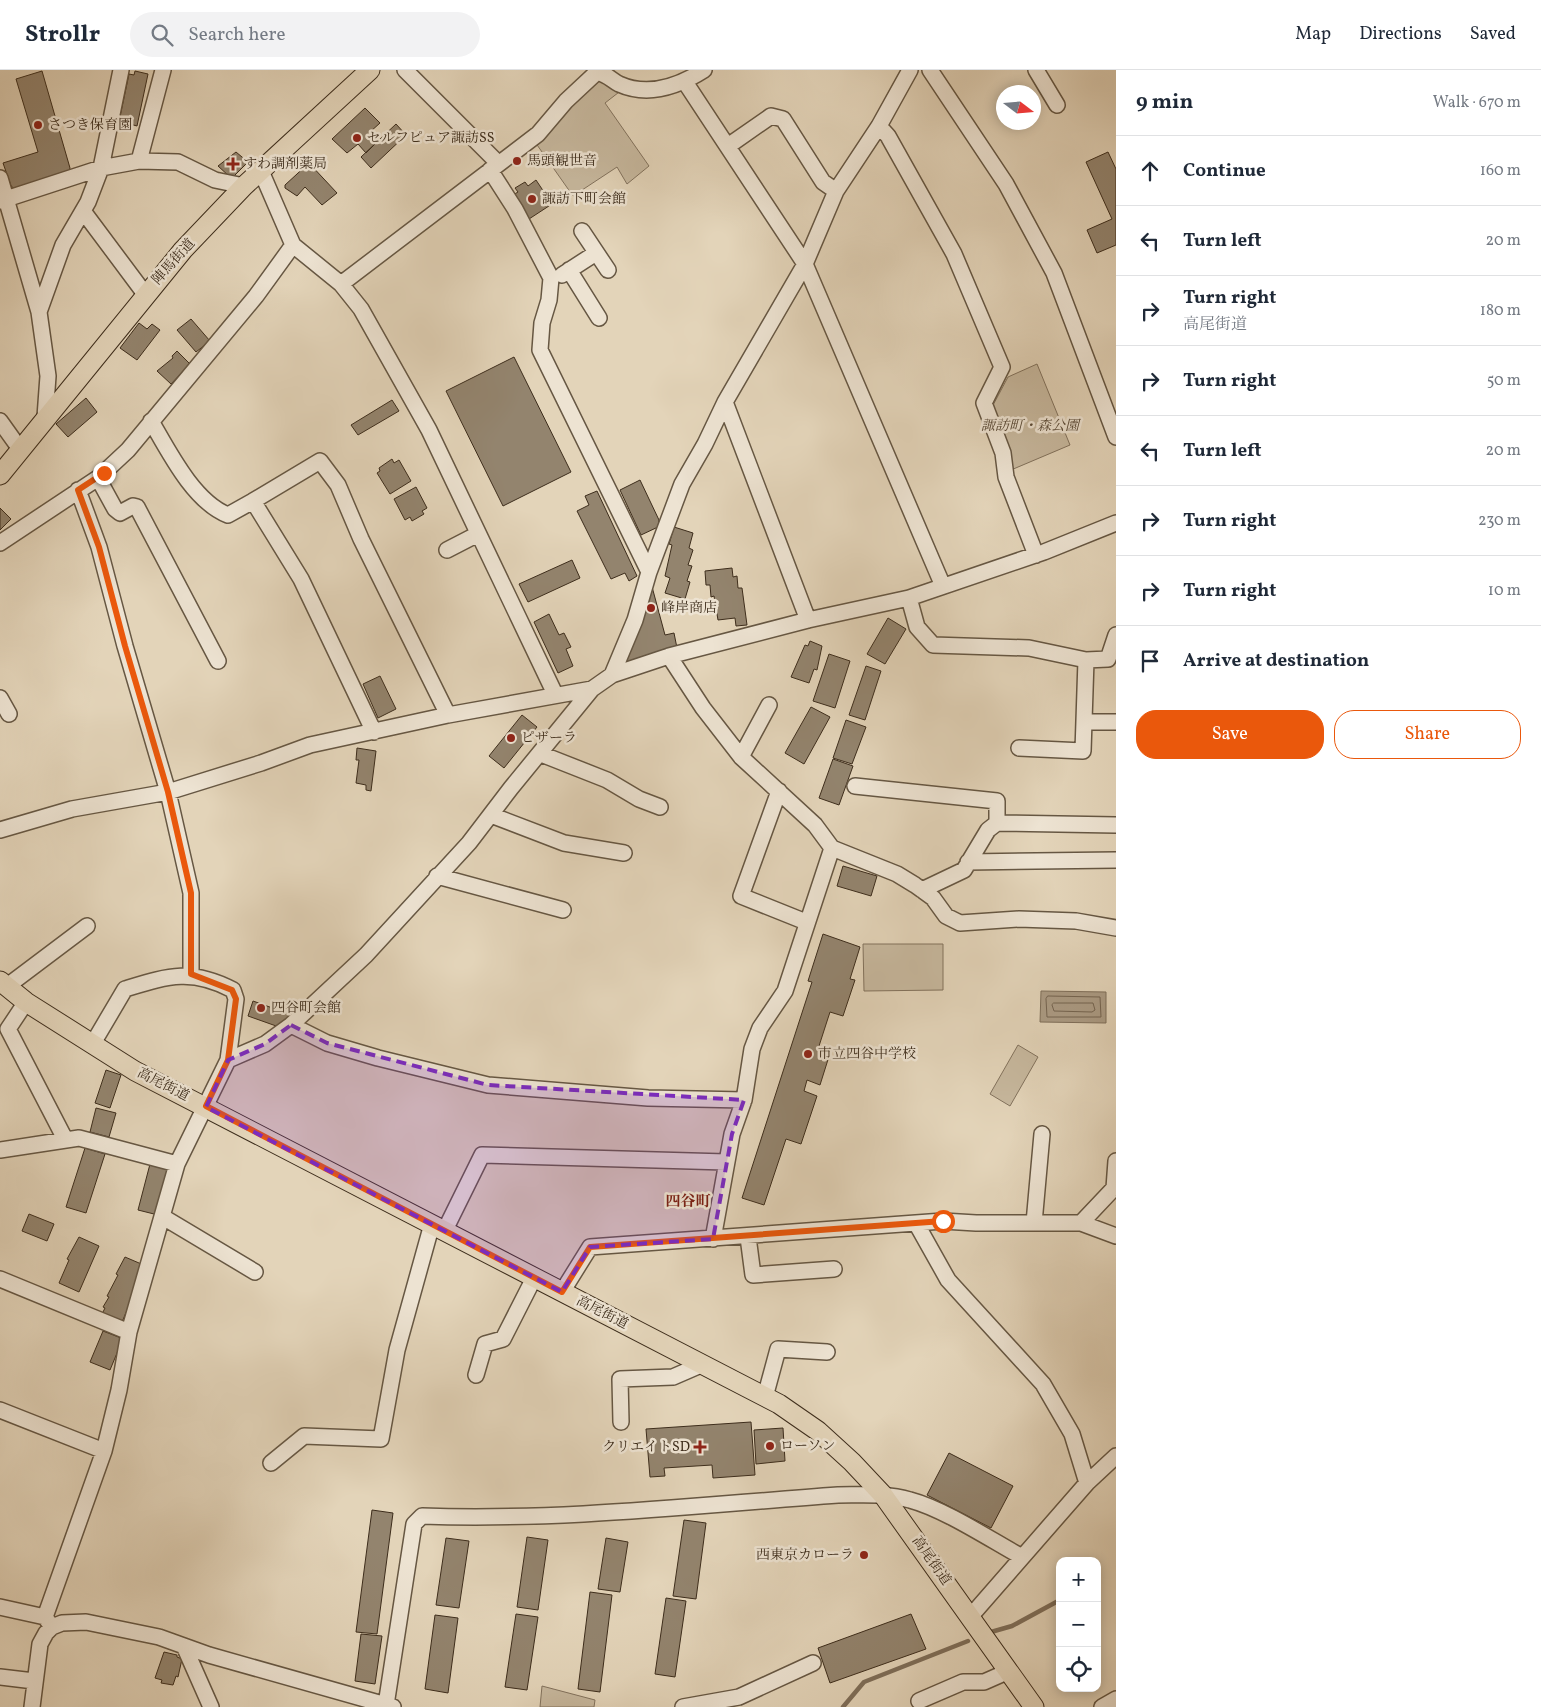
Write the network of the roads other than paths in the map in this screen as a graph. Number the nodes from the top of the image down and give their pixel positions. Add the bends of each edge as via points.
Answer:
1 (121, 70) edge
2 (163, 70) edge
3 (370, 70) edge
4 (405, 70) edge
5 (704, 70) edge
6 (910, 70) edge
7 (930, 70) edge
8 (1036, 70) edge
9 (685, 82) junction
10 (1057, 105) dead end
11 (879, 126) junction
12 (728, 146) junction
13 (138, 161) junction
14 (494, 166) junction
15 (101, 168) junction
16 (261, 171) junction
17 (0, 178) edge
18 (244, 186) junction
19 (836, 191) junction
20 (3, 200) edge
21 (83, 211) junction
22 (582, 231) dead end
23 (293, 245) junction
24 (596, 253) junction
25 (805, 264) junction
26 (569, 270) junction
27 (608, 270) dead end
28 (551, 283) junction
29 (341, 284) junction
30 (145, 294) junction
31 (39, 312) junction
32 (599, 318) dead end
33 (725, 402) junction
34 (45, 417) junction
35 (0, 421) edge
36 (151, 421) junction
37 (1116, 437) edge
38 (20, 449) junction
39 (0, 475) edge
40 (98, 478) junction
41 (78, 490) junction
42 (253, 501) junction
43 (1116, 523) edge
44 (478, 534) junction
45 (0, 543) edge
46 (447, 550) dead end
47 (1036, 555) junction
48 (649, 572) junction
49 (942, 586) junction
50 (909, 598) junction
51 (808, 620) junction
52 (1116, 635) edge
53 (669, 656) junction
54 (1086, 660) junction
55 (218, 661) dead end
56 (612, 675) junction
57 (592, 689) junction
58 (555, 694) junction
59 (0, 698) edge
60 (769, 705) dead end
61 (9, 714) dead end
62 (448, 715) junction
63 (1084, 722) junction
64 (1116, 722) edge
65 (374, 732) junction
66 (1019, 748) dead end
67 (541, 754) junction
68 (741, 757) junction
69 (855, 786) dead end
70 (779, 791) junction
71 (168, 792) junction
72 (660, 807) dead end
73 (490, 815) junction
74 (997, 823) junction
75 (1116, 825) edge
76 (0, 830) edge
77 (832, 848) junction
78 (624, 854) dead end
79 (1116, 860) edge
80 (968, 862) junction
81 (438, 876) junction
82 (922, 890) junction
83 (562, 910) dead end
84 (806, 922) junction
85 (87, 926) dead end
86 (1116, 928) edge
87 (191, 974) junction
88 (3, 984) edge
89 (26, 1002) junction
90 (291, 1025) junction
91 (92, 1045) junction
92 (228, 1060) junction
93 (744, 1100) junction
94 (206, 1106) junction
95 (1042, 1134) dead end
96 (66, 1139) junction
97 (0, 1150) edge
98 (1116, 1160) edge
99 (726, 1162) junction
100 (178, 1164) junction
101 (1115, 1187) edge
102 (163, 1217) junction
103 (916, 1223) junction
104 (1034, 1223) junction
105 (1081, 1223) junction
106 (438, 1227) junction
107 (1116, 1236) edge
108 (748, 1237) junction
109 (713, 1239) junction
110 (834, 1269) dead end
111 (255, 1272) dead end
112 (534, 1278) junction
113 (0, 1279) edge
114 (562, 1292) junction
115 (129, 1332) junction
116 (826, 1352) dead end
117 (703, 1364) junction
118 (476, 1375) dead end
119 (765, 1397) junction
120 (0, 1410) edge
121 (621, 1422) dead end
122 (104, 1451) junction
123 (1116, 1456) edge
124 (271, 1464) dead end
125 (1087, 1483) junction
126 (883, 1495) junction
127 (1022, 1557) junction
128 (0, 1607) edge
129 (970, 1617) junction
130 (48, 1622) junction
131 (184, 1646) junction
132 (813, 1664) dead end
133 (1008, 1670) junction
134 (0, 1677) edge
135 (34, 1681) junction
136 (1116, 1699) edge
137 (930, 1701) edge
138 (390, 1706) edge
139 (32, 1707) edge
140 (211, 1707) edge
141 (683, 1707) edge
142 (1034, 1707) edge
143 (1102, 1707) edge

1 - 15 street
2 - 13 street
3 - 16 main road, 陣馬街道
4 - 14 street
5 - 9 street
6 - 11 street
7 - 37 street via 1006,184 1054,273
8 - 10 street
9 - 12 street
9 - 14 street via 649,90 626,87 602,72 596,73 538,134
11 - 19 street
11 - 47 street via 888,136 954,254 1002,367 984,403 1003,453 1006,477
12 - 19 street via 771,116 777,116 784,119 823,182
12 - 25 street
13 - 15 street
13 - 18 street via 178,162 215,180
14 - 28 street
14 - 29 street
15 - 20 street
15 - 21 street
16 - 18 main road, 陣馬街道
16 - 23 street
17 - 20 street
18 - 30 main road, 陣馬街道
19 - 25 street
20 - 31 street
21 - 30 street
21 - 31 street via 63,245
22 - 24 street
23 - 29 street
23 - 36 street via 256,296
24 - 26 street
24 - 27 street
25 - 33 street
25 - 49 street
26 - 28 street
26 - 32 street
28 - 48 street via 540,350
29 - 44 street via 361,309 429,430
30 - 34 main road, 陣馬街道
31 - 34 street via 46,354
33 - 48 street via 706,444 682,484
33 - 51 street
34 - 38 main road, 陣馬街道
35 - 38 street
36 - 40 street via 128,450
36 - 42 street via 177,467 215,510 228,515
38 - 39 main road, 陣馬街道
40 - 41 street
40 - 55 street via 115,510 120,513 137,507
41 - 45 street
41 - 71 street via 99,547
42 - 62 street via 320,460 338,485
42 - 65 street via 301,579
43 - 47 street
44 - 46 street
44 - 58 street
47 - 49 street
48 - 56 street via 635,620
49 - 50 street
50 - 51 street
50 - 54 street via 917,627 933,645 1029,648
51 - 53 street
52 - 54 street via 1108,660
53 - 56 street
53 - 68 street
54 - 63 street
56 - 57 street
57 - 58 street
57 - 67 street
58 - 62 street
59 - 61 street
60 - 68 street
62 - 65 street
63 - 64 street
63 - 66 street via 1083,751
65 - 71 street via 310,745
67 - 72 street via 607,780
67 - 73 street
68 - 70 street
69 - 74 street via 997,802
70 - 77 street via 815,825
70 - 84 street via 741,896
71 - 76 street via 72,810
71 - 87 street via 191,893
73 - 78 street via 564,843
73 - 81 street
74 - 75 street
74 - 80 street via 988,830
77 - 82 street via 897,874
77 - 84 street
79 - 80 street
80 - 82 street via 964,870
81 - 83 street
81 - 90 street via 366,955
82 - 86 street via 933,898 946,916 960,922 1076,920
84 - 93 street via 786,991 760,1028 752,1048
85 - 88 street
87 - 91 street via 125,989
87 - 92 street via 232,990 236,999
88 - 89 main road, 高尾街道
89 - 91 main road, 高尾街道
89 - 96 street via 8,1029
90 - 92 street via 265,1044
90 - 93 street via 327,1043 488,1085 648,1098
91 - 94 main road, 高尾街道 via 135,1071
92 - 94 street
93 - 99 street
94 - 100 street
94 - 106 main road, 高尾街道
95 - 104 street
96 - 97 street
96 - 100 street via 79,1138
98 - 101 street
99 - 106 street via 482,1155
99 - 109 street
100 - 102 street
101 - 105 street
102 - 111 street
102 - 115 street
103 - 104 street
103 - 108 street
103 - 125 street via 948,1280 1043,1384 1072,1434
104 - 105 street
105 - 107 street
106 - 112 main road, 高尾街道
106 - 124 street via 397,1350 381,1439 304,1436
108 - 109 street
108 - 110 street via 753,1275
109 - 114 street via 590,1247
112 - 114 main road, 高尾街道
112 - 118 street via 503,1339 485,1344
113 - 115 street
114 - 117 main road, 高尾街道
115 - 122 street
116 - 119 street via 778,1349
117 - 119 main road, 高尾街道
117 - 121 street via 673,1377 620,1379
119 - 126 main road, 高尾街道 via 818,1431
120 - 122 street
122 - 130 street
123 - 125 street
125 - 127 street
126 - 127 street via 911,1500 938,1512
126 - 129 main road, 高尾街道
126 - 138 street via 838,1494 558,1516 422,1516 414,1524
127 - 129 street
128 - 130 street
129 - 133 main road, 高尾街道
130 - 131 street via 86,1622 159,1637
130 - 135 street via 40,1644
131 - 138 street
131 - 140 street
132 - 141 street via 739,1698
133 - 137 street via 984,1682 963,1682
133 - 142 main road, 高尾街道
134 - 135 street
135 - 139 street
136 - 143 street

